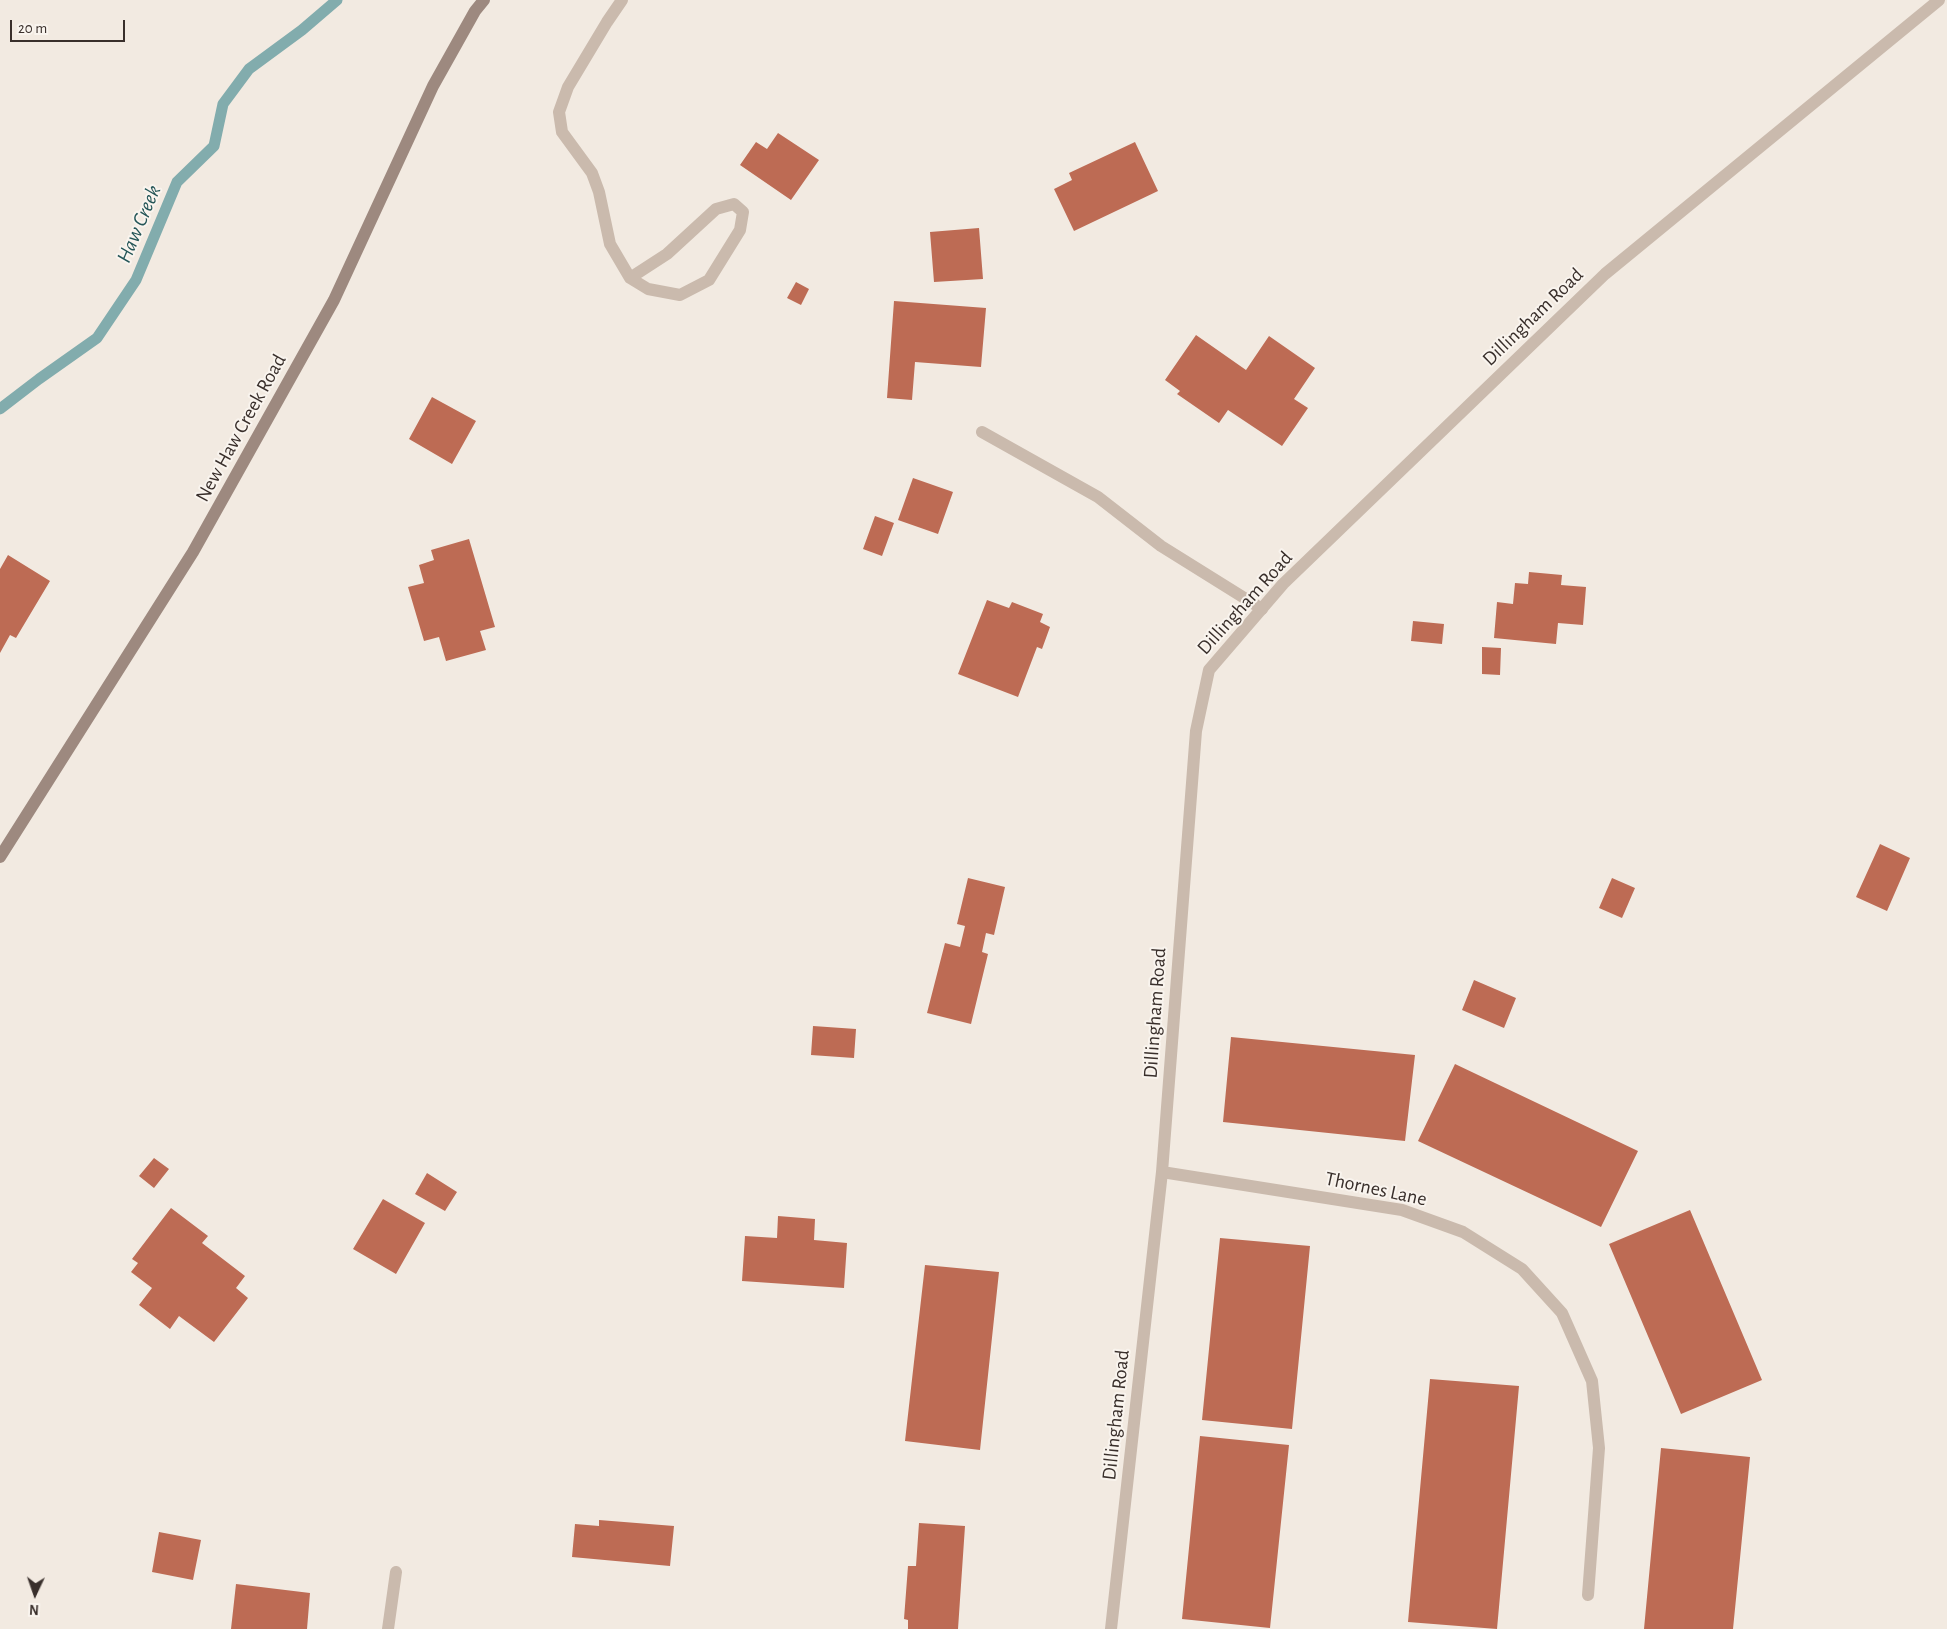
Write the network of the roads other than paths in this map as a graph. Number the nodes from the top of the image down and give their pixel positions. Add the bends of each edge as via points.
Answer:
1 (484, 0) edge
2 (622, 0) edge
3 (1939, 0) edge
4 (630, 278) junction
5 (982, 432) dead end
6 (1262, 609) junction
7 (0, 857) edge
8 (1162, 1172) junction
9 (396, 1572) dead end
10 (1588, 1595) dead end
11 (388, 1629) edge
12 (1111, 1629) edge

1 - 7 street, New Haw Creek Road via 433,86 334,300 198,543
2 - 4 street via 568,87 559,112 562,132 592,173 610,244
3 - 6 street, Dillingham Road via 1605,274 1283,584
4 - 4 street via 648,289 680,295 708,280 740,230 743,212 734,204 716,208 667,254
5 - 6 street via 1098,497 1161,546
6 - 8 street, Dillingham Road via 1209,670 1196,731
8 - 10 street, Thornes Lane via 1402,1210 1463,1232 1522,1269 1562,1313 1592,1381 1599,1448
8 - 12 street, Dillingham Road
9 - 11 street

